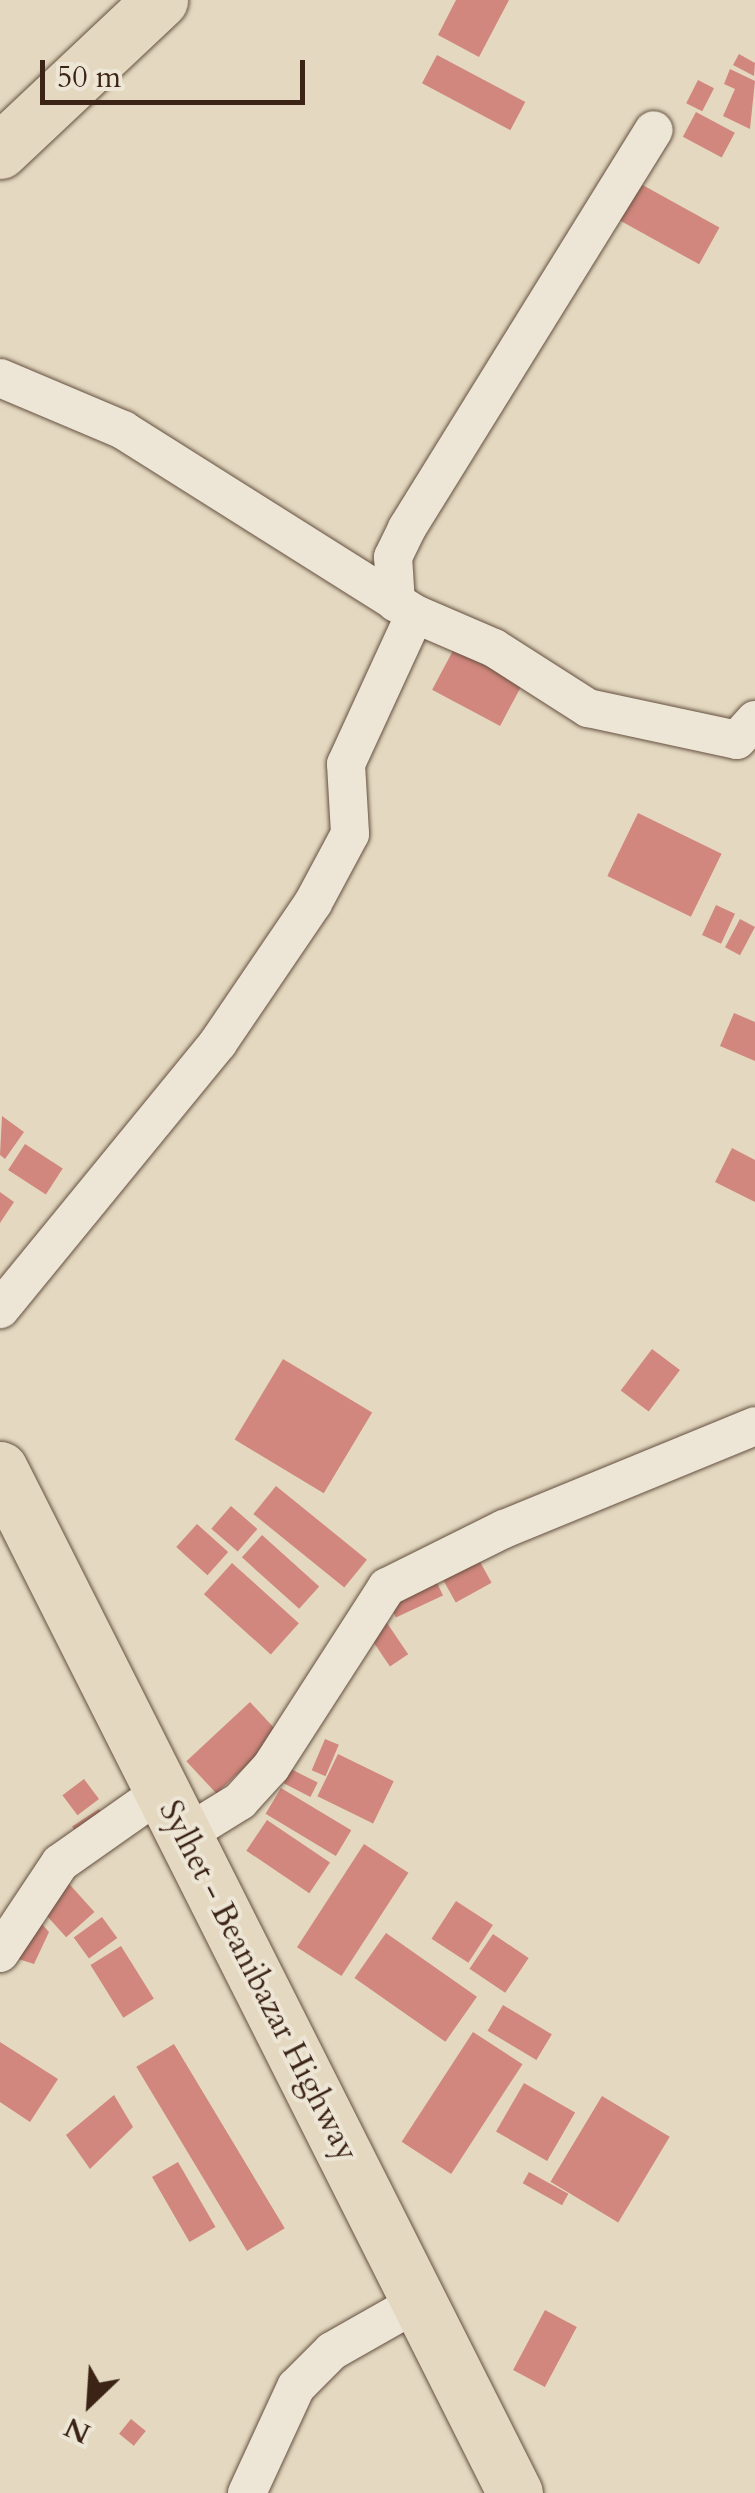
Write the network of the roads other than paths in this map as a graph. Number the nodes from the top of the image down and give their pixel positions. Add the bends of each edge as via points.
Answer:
1 (160, 0) edge
2 (654, 130) dead end
3 (0, 151) edge
4 (0, 378) edge
5 (405, 608) junction
6 (755, 720) edge
7 (0, 1309) edge
8 (755, 1426) edge
9 (0, 1469) edge
10 (0, 1526) edge
11 (162, 1820) junction
12 (0, 1953) edge
13 (397, 2314) junction
14 (247, 2493) edge
15 (487, 2493) edge
16 (515, 2493) edge

1 - 3 main road
2 - 5 street via 407,528 394,557
4 - 5 street via 124,430
5 - 6 street via 494,648 588,708 737,740
5 - 7 street via 346,764 350,834 313,903 218,1043
8 - 11 street via 504,1529 386,1587 271,1768 240,1801
9 - 11 main road, Sylhet - Beanibazar Highway
10 - 11 main road, Sylhet - Beanibazar Highway
11 - 12 street via 60,1863
11 - 13 main road, Sylhet - Beanibazar Highway
11 - 16 main road, Sylhet - Beanibazar Highway
13 - 14 street via 332,2351 296,2387
13 - 15 main road, Sylhet - Beanibazar Highway

